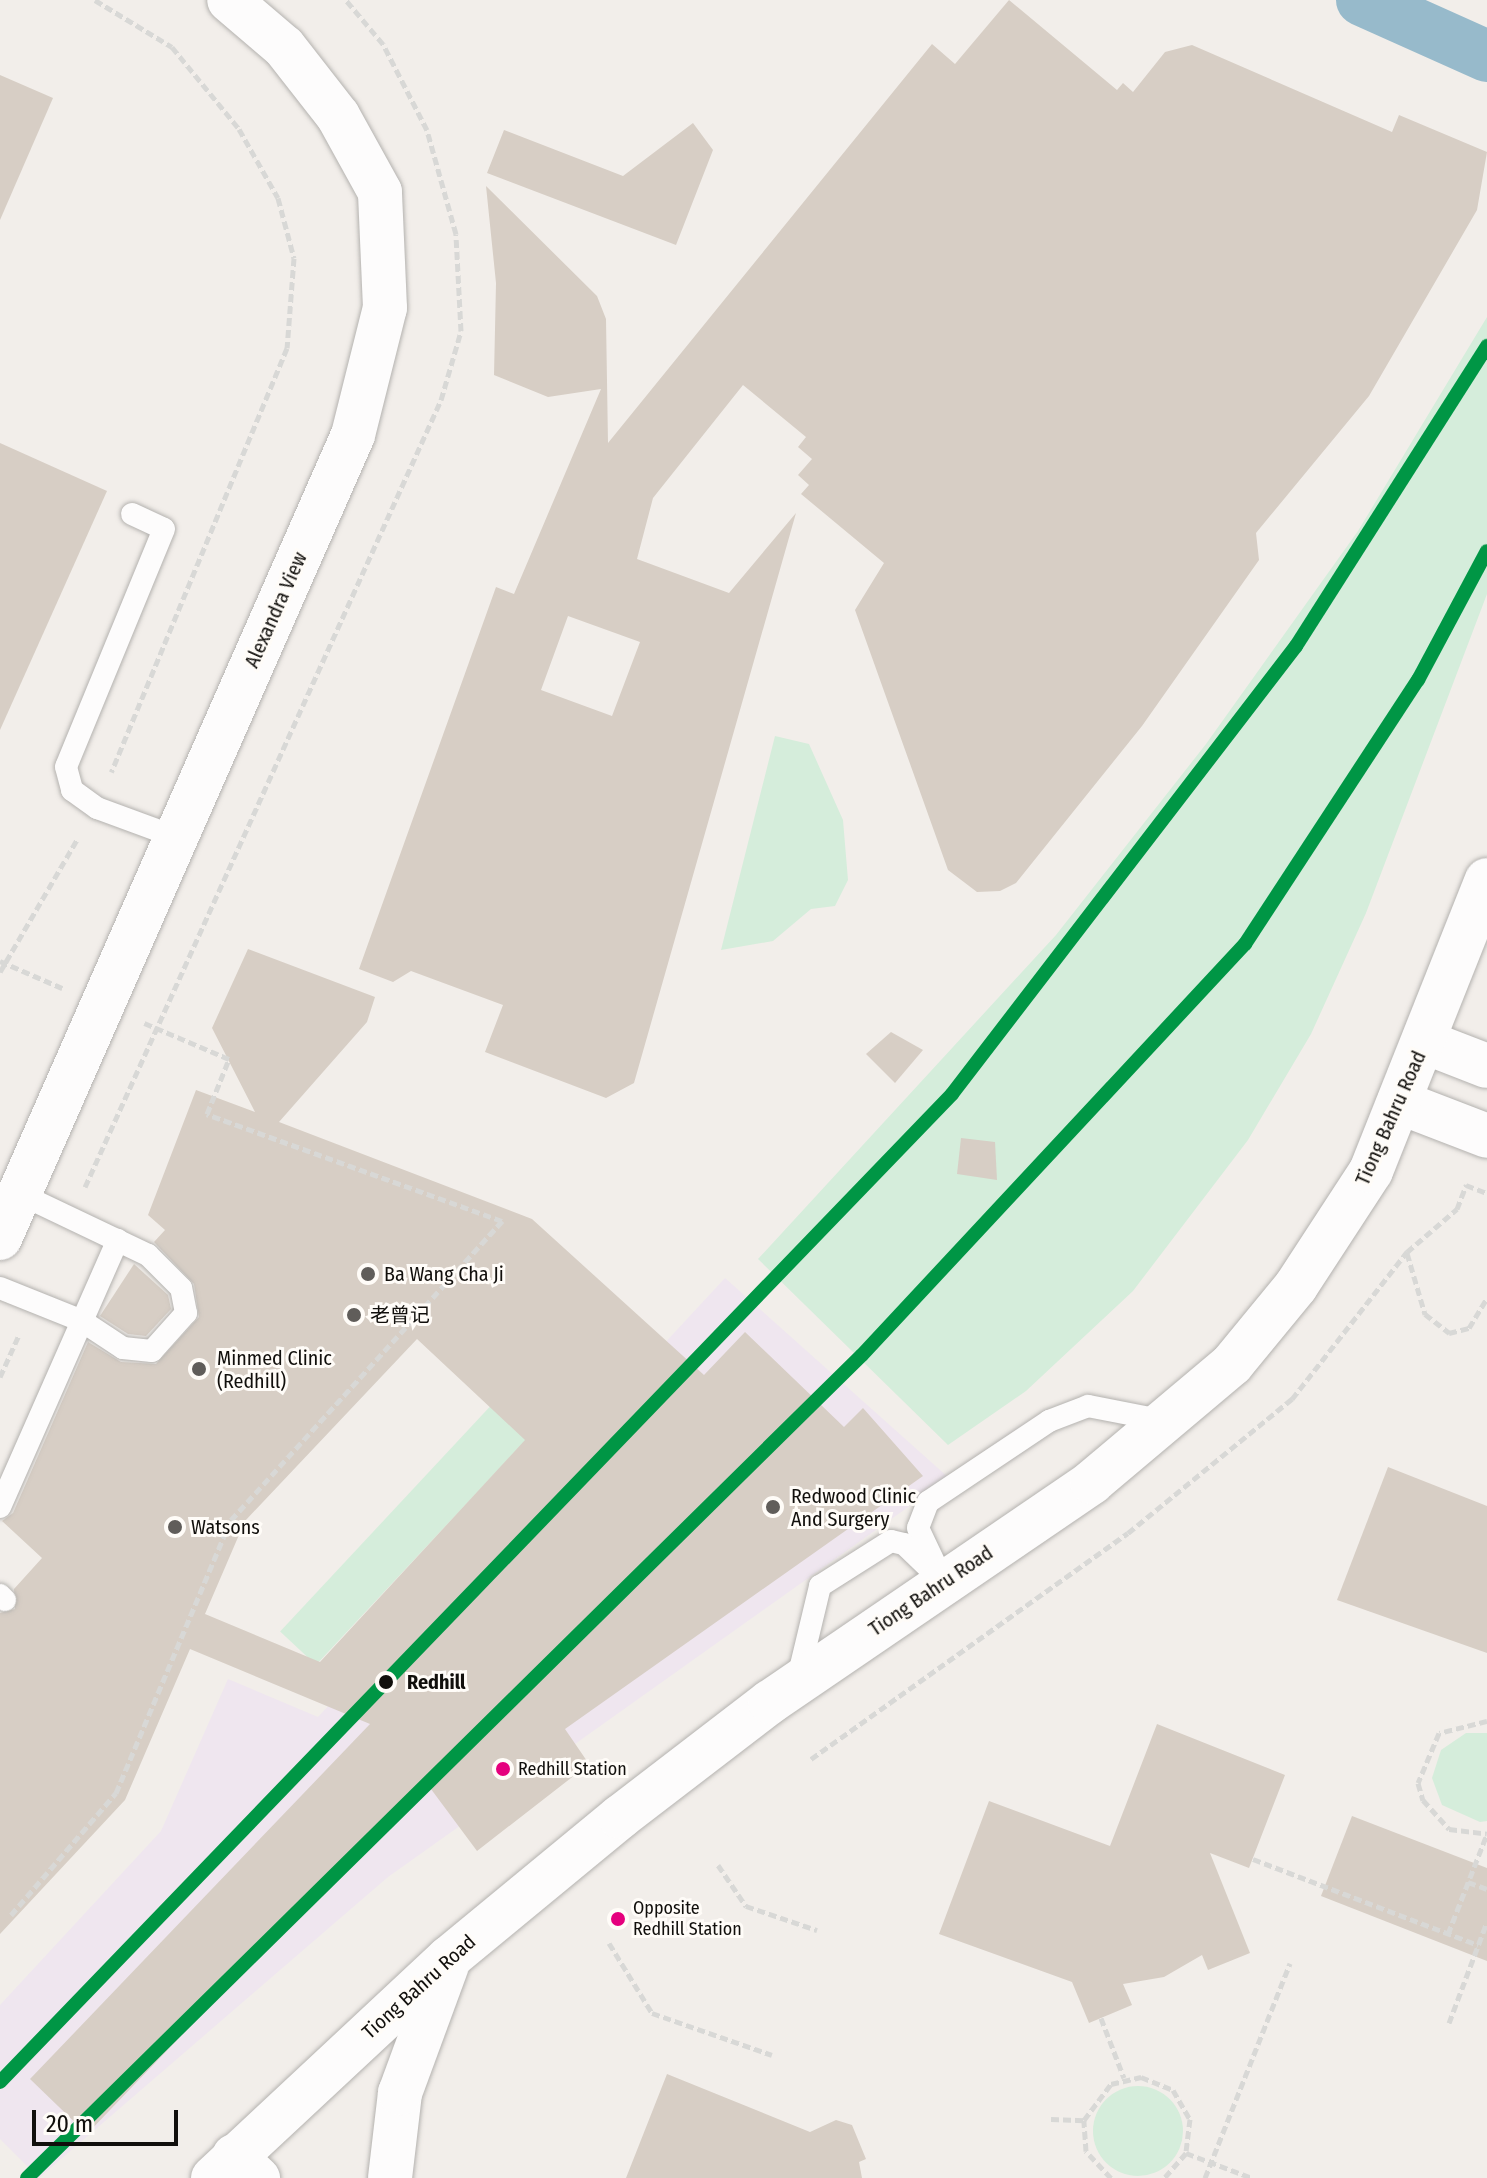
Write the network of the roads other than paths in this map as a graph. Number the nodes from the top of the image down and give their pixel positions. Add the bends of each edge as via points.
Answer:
1 (229, 0) edge
2 (132, 514) dead end
3 (176, 837) junction
4 (1487, 880) edge
5 (1425, 1042) junction
6 (1487, 1066) edge
7 (1399, 1102) junction
8 (1487, 1136) edge
9 (20, 1194) junction
10 (0, 1238) edge
11 (118, 1240) junction
12 (0, 1288) edge
13 (82, 1321) junction
14 (1169, 1422) junction
15 (0, 1507) edge
16 (944, 1583) junction
17 (797, 1684) junction
18 (449, 1958) junction
19 (235, 2171) edge
20 (390, 2178) edge

1 - 3 main road, Alexandra View via 284,47 338,116 380,192 385,308 353,435
2 - 3 lane via 164,529 66,767 72,790 97,808
3 - 9 main road, Alexandra View
4 - 5 main road, Tiong Bahru Road
5 - 6 main road
5 - 7 main road, Tiong Bahru Road
7 - 8 main road
7 - 14 main road, Tiong Bahru Road via 1352,1204 1296,1286 1232,1364
9 - 10 main road, Alexandra View
9 - 11 lane
11 - 13 lane
11 - 13 lane via 148,1255 181,1288 186,1313 152,1351 123,1348
12 - 13 lane
13 - 15 lane
14 - 16 main road, Tiong Bahru Road
14 - 16 lane via 1088,1406 1049,1421 928,1502 918,1528
16 - 17 main road, Tiong Bahru Road
16 - 17 lane via 904,1544 876,1545 813,1596
17 - 18 main road, Tiong Bahru Road
18 - 19 main road, Tiong Bahru Road
18 - 20 main road via 400,2093

